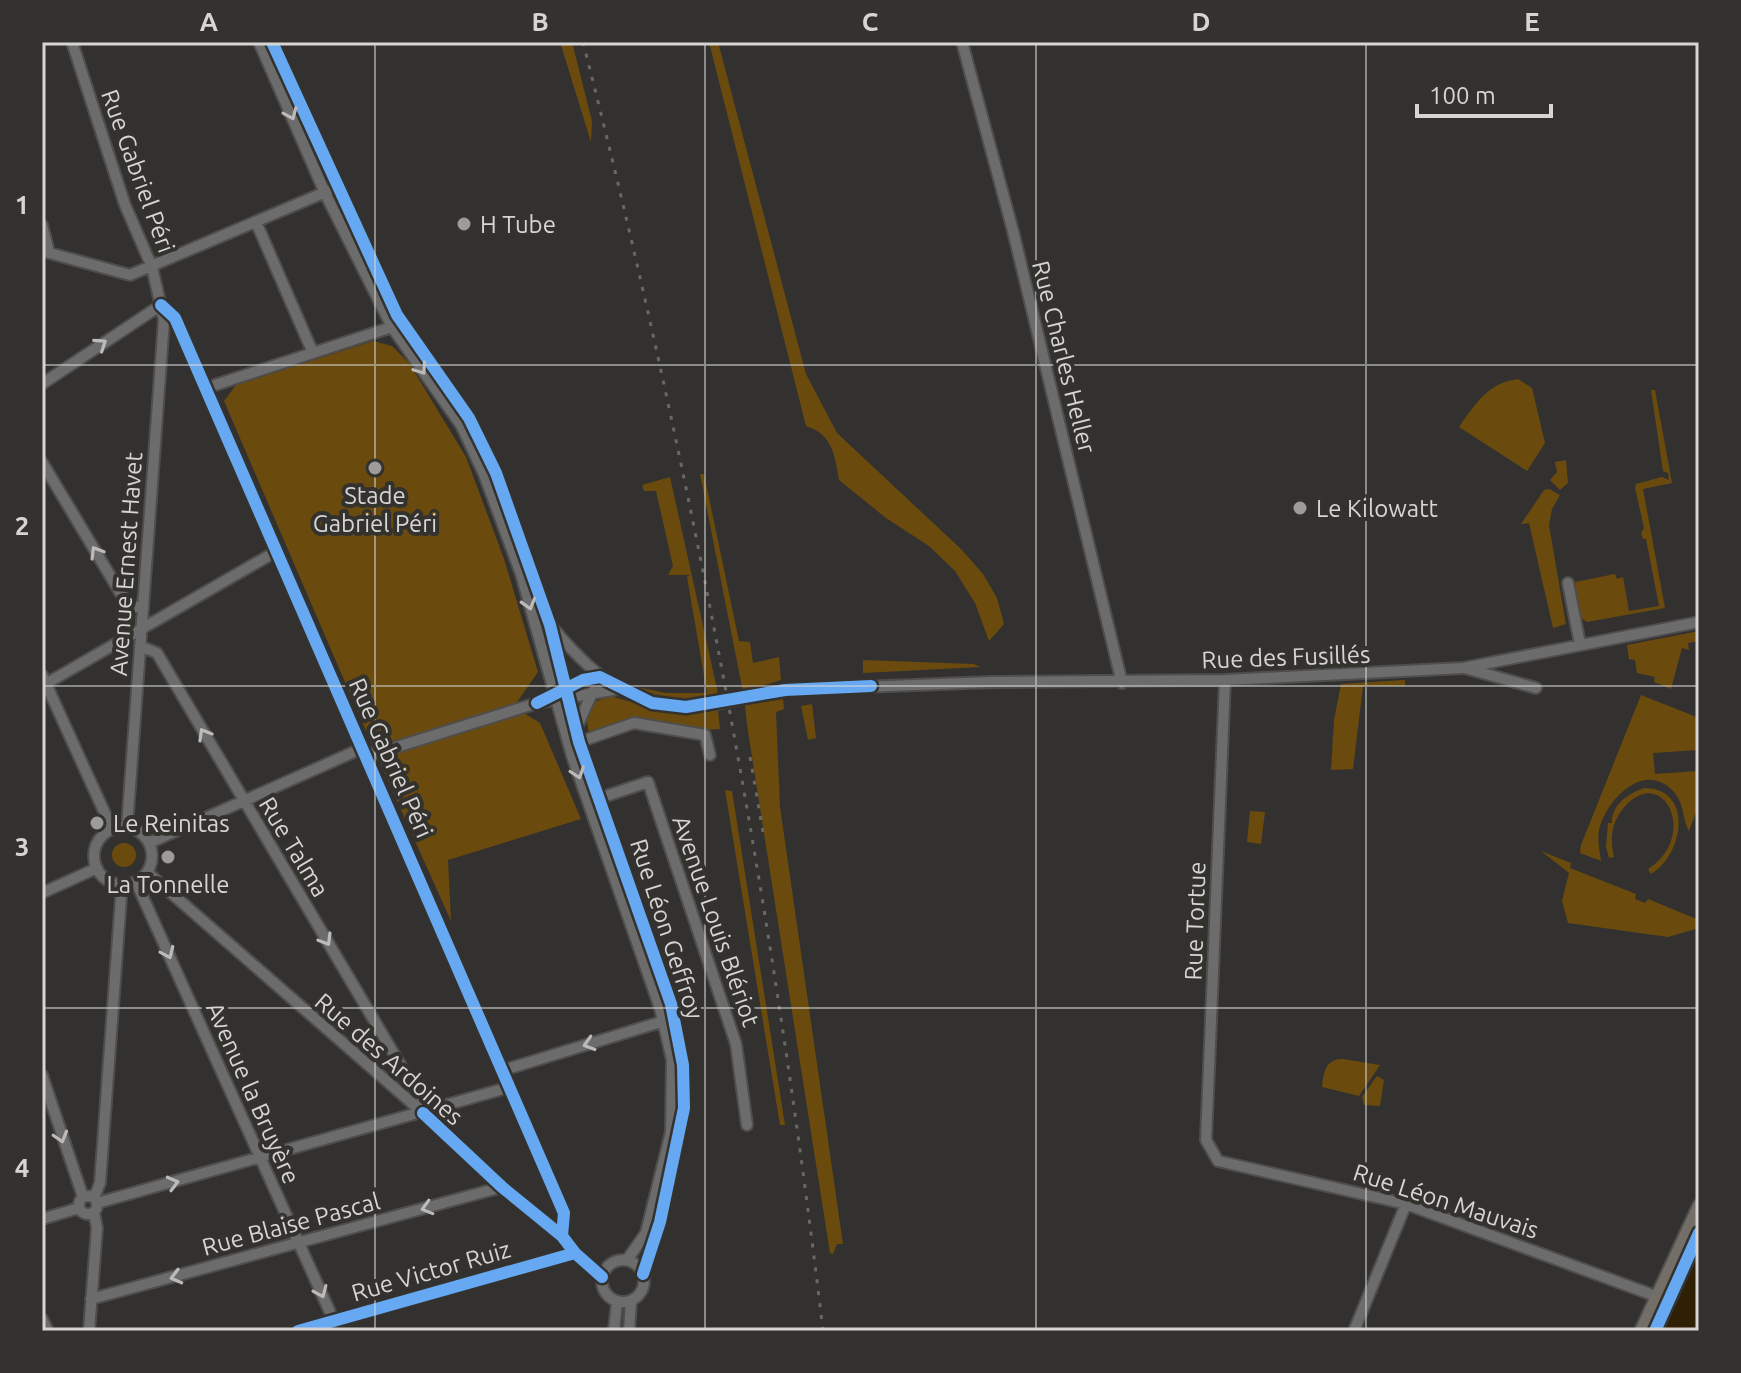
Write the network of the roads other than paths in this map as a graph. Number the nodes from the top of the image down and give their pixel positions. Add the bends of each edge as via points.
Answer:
1 (72, 42) edge
2 (259, 42) edge
3 (272, 42) edge
4 (962, 42) edge
5 (338, 187) junction
6 (325, 193) junction
7 (256, 222) junction
8 (42, 225) edge
9 (45, 251) edge
10 (152, 267) junction
11 (161, 305) junction
12 (392, 327) junction
13 (313, 353) junction
14 (42, 384) edge
15 (206, 388) junction
16 (42, 462) edge
17 (277, 551) junction
18 (1568, 583) dead end
19 (143, 609) junction
20 (1699, 622) edge
21 (550, 625) junction
22 (141, 628) junction
23 (1580, 644) junction
24 (140, 646) junction
25 (1504, 659) junction
26 (1463, 668) junction
27 (600, 677) junction
28 (1225, 680) junction
29 (43, 681) edge
30 (1511, 681) junction
31 (1122, 683) junction
32 (1536, 688) dead end
33 (618, 689) junction
34 (593, 691) junction
35 (559, 695) junction
36 (578, 736) junction
37 (364, 753) junction
38 (710, 755) dead end
39 (600, 798) junction
40 (244, 801) junction
41 (127, 827) junction
42 (112, 829) junction
43 (149, 843) junction
44 (97, 868) junction
45 (147, 872) junction
46 (136, 882) junction
47 (122, 884) junction
48 (42, 893) edge
49 (664, 1021) junction
50 (504, 1070) junction
51 (42, 1075) edge
52 (407, 1076) junction
53 (510, 1087) junction
54 (394, 1091) junction
55 (436, 1107) junction
56 (423, 1113) junction
57 (747, 1125) dead end
58 (261, 1159) junction
59 (1218, 1161) joint
60 (502, 1187) junction
61 (90, 1203) junction
62 (1406, 1204) junction
63 (1699, 1206) edge
64 (42, 1219) edge
65 (1699, 1227) edge
66 (562, 1236) junction
67 (300, 1243) junction
68 (575, 1253) junction
69 (627, 1260) junction
70 (643, 1274) junction
71 (602, 1277) junction
72 (1661, 1298) junction
73 (91, 1299) junction
74 (617, 1301) junction
75 (631, 1301) junction
76 (42, 1319) edge
77 (334, 1321) junction
78 (48, 1331) edge
79 (89, 1331) edge
80 (298, 1331) edge
81 (614, 1331) edge
82 (629, 1331) edge
83 (1354, 1331) edge
84 (1641, 1331) edge
85 (1650, 1331) edge

1 - 10 street, Rue Gabriel Péri via 125,205
2 -> 6 street
3 - 5 street
4 - 31 street, Rue Charles Heller
5 - 6 street
5 - 21 street via 397,315 469,418 496,473
6 - 7 street
6 - 12 street
7 - 10 street
7 - 13 street
8 - 9 street
9 - 10 street via 130,275
10 - 11 street, Rue Gabriel Péri
14 -> 11 street
11 - 15 street, Rue Gabriel Péri via 175,318
11 - 19 street, Avenue Ernest Havet
12 - 13 street
12 -> 35 street via 461,425 484,474
13 - 15 street
15 - 17 street, Rue Gabriel Péri
19 -> 16 street via 127,604
17 - 22 street
17 - 37 street, Rue Gabriel Péri
18 - 23 street
19 - 22 street, Avenue Ernest Havet
20 - 23 street, Rue des Fusillés
21 - 27 street
21 - 35 street
22 - 24 street, Avenue Ernest Havet
22 - 29 street
23 - 25 street, Rue des Fusillés
40 -> 24 street, Rue Talma via 157,653
24 - 41 street, Avenue Ernest Havet
25 - 26 street, Rue des Fusillés
25 - 30 street
26 - 28 street, Rue des Fusillés via 1408,676
26 - 30 street
27 - 33 street
27 - 35 street
28 - 31 street, Rue des Fusillés
28 - 59 street, Rue Tortue via 1206,1140
29 - 42 street
30 - 32 street
31 - 33 street, Rue des Fusillés, bridge via 785,690 686,707 652,703
33 - 34 street
34 - 35 street
34 - 36 street
35 - 36 street, Rue Léon Geffroy
35 - 37 street
35 -> 49 street, Rue Léon Geffroy
36 - 38 street via 634,723 705,735
36 - 39 street, Rue Léon Geffroy
37 - 40 street via 356,751
37 - 50 street, Rue Gabriel Péri
39 - 57 street, Avenue Louis Blériot via 648,782 736,1044
39 - 70 street, Rue Léon Geffroy via 671,1004 683,1065 684,1108 660,1222
40 - 43 street
40 -> 52 street, Rue Talma
41 - 42 street
41 - 43 street
42 - 44 street via 95,850
43 - 45 street via 152,858
44 - 47 street via 107,880
44 - 48 street
45 - 46 street
45 - 54 street, Rue des Ardoines
46 - 47 street
46 -> 58 street, Avenue la Bruyère
47 - 61 street via 100,1183
49 -> 50 street
49 - 69 street, Rue Léon Geffroy via 673,1080 671,1132 646,1233
50 - 53 street, Rue Gabriel Péri
51 -> 61 street
52 - 54 street
52 - 55 street, Rue Talma via 426,1105
53 - 55 street
53 - 66 street, Rue Gabriel Péri via 564,1213
54 - 56 street, Rue des Ardoines
55 - 56 street
56 - 58 street
56 - 60 street, Rue des Ardoines
61 -> 58 street
58 - 67 street, Avenue la Bruyère
59 - 62 street, Rue Léon Mauvais
60 - 66 street, Rue des Ardoines
60 -> 67 street, Rue Blaise Pascal
61 - 64 street
61 - 73 street via 97,1228
62 - 72 street, Rue Léon Mauvais
62 - 83 street
63 - 72 main road
65 - 72 main road
66 - 68 street, Rue des Ardoines
67 -> 73 street, Rue Blaise Pascal
67 -> 77 street, Avenue la Bruyère
68 - 71 street, Rue des Ardoines
68 - 77 street, Rue Victor Ruiz
69 - 70 street
69 - 71 street via 609,1265
70 - 75 street via 642,1290
71 - 74 street via 605,1291
72 - 84 main road
72 - 85 main road
73 - 79 street
74 - 75 street
74 - 81 street
75 - 82 street
76 - 78 street
77 - 80 street, Rue Victor Ruiz

